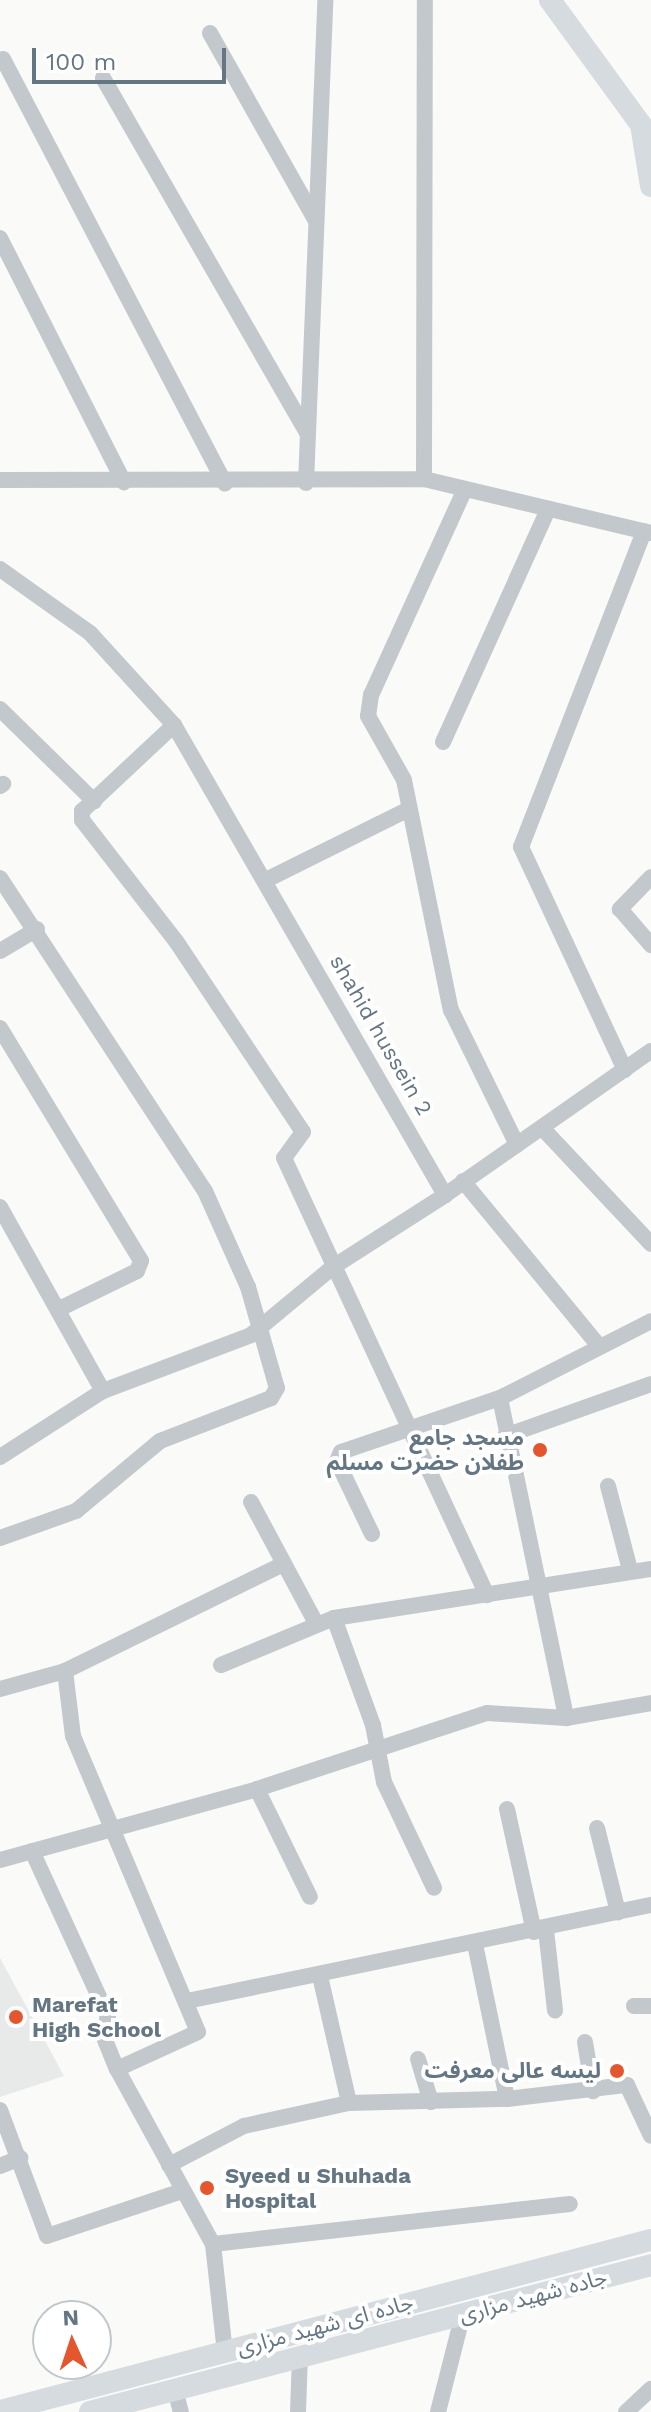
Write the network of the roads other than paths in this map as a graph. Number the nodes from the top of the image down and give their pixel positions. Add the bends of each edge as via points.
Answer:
1 (325, 0) edge
2 (425, 0) edge
3 (550, 0) edge
4 (210, 33) dead end
5 (3, 59) dead end
6 (103, 78) dead end
7 (651, 186) edge
8 (316, 222) junction
9 (0, 238) edge
10 (308, 435) junction
11 (424, 479) junction
12 (0, 480) edge
13 (124, 482) junction
14 (225, 483) junction
15 (306, 483) junction
16 (465, 489) junction
17 (548, 509) junction
18 (647, 532) edge
19 (0, 569) edge
20 (0, 709) edge
21 (174, 725) junction
22 (443, 742) dead end
23 (94, 801) junction
24 (409, 809) junction
25 (651, 877) edge
26 (0, 878) edge
27 (266, 880) junction
28 (37, 929) junction
29 (651, 945) edge
30 (0, 951) edge
31 (0, 1028) edge
32 (651, 1051) edge
33 (625, 1070) junction
34 (545, 1131) junction
35 (517, 1145) junction
36 (463, 1181) junction
37 (445, 1195) junction
38 (0, 1207) edge
39 (651, 1244) edge
40 (333, 1267) junction
41 (59, 1309) junction
42 (651, 1321) edge
43 (256, 1325) junction
44 (598, 1345) junction
45 (651, 1384) edge
46 (103, 1391) junction
47 (500, 1398) junction
48 (406, 1429) junction
49 (505, 1436) junction
50 (2, 1452) edge
51 (608, 1486) dead end
52 (251, 1502) dead end
53 (372, 1534) dead end
54 (0, 1538) edge
55 (283, 1564) junction
56 (651, 1569) edge
57 (630, 1570) junction
58 (539, 1584) junction
59 (487, 1595) junction
60 (334, 1618) junction
61 (316, 1623) junction
62 (221, 1665) dead end
63 (65, 1671) junction
64 (0, 1689) edge
65 (651, 1703) edge
66 (566, 1718) junction
67 (374, 1752) junction
68 (257, 1789) junction
69 (507, 1809) dead end
70 (597, 1828) dead end
71 (114, 1831) junction
72 (32, 1851) junction
73 (0, 1860) edge
74 (434, 1888) dead end
75 (310, 1897) dead end
76 (651, 1905) edge
77 (618, 1912) junction
78 (540, 1931) junction
79 (475, 1944) junction
80 (320, 1976) junction
81 (187, 2001) junction
82 (634, 2006) dead end
83 (651, 2006) edge
84 (555, 2010) dead end
85 (585, 2042) dead end
86 (418, 2059) dead end
87 (117, 2069) junction
88 (593, 2091) junction
89 (507, 2099) junction
90 (431, 2102) junction
91 (349, 2103) junction
92 (0, 2110) edge
93 (651, 2136) edge
94 (20, 2158) junction
95 (169, 2165) junction
96 (0, 2166) edge
97 (182, 2191) junction
98 (570, 2204) dead end
99 (651, 2240) edge
100 (213, 2244) junction
101 (651, 2265) edge
102 (463, 2314) junction
103 (225, 2352) junction
104 (300, 2356) junction
105 (651, 2389) edge
106 (175, 2390) junction
107 (0, 2411) edge
108 (90, 2412) edge
109 (181, 2412) edge
110 (298, 2412) edge
111 (438, 2412) edge
112 (626, 2412) edge

1 - 8 street
2 - 11 street
3 - 7 main road via 641,125
4 - 8 street
5 - 14 street
6 - 10 street
8 - 10 street
9 - 13 street
10 - 15 street
11 - 15 street
11 - 16 street
12 - 13 street
13 - 14 street
14 - 15 street
16 - 17 street
16 - 24 street via 368,709 404,780
17 - 18 street
17 - 22 street
18 - 33 street via 521,847
19 - 21 street, shahid hussein 2 via 90,633
20 - 23 street
21 - 23 street
21 - 27 street, shahid hussein 2 via 228,824
23 - 40 street via 82,820 176,941 303,1132 284,1158
24 - 27 street
24 - 35 street via 431,934 451,1010
25 - 29 street via 620,909
26 - 28 street
27 - 37 street, shahid hussein 2
28 - 30 street
28 - 43 street via 205,1191
31 - 41 street via 141,1261 137,1271
32 - 33 street
33 - 34 street
34 - 35 street
34 - 39 street
35 - 36 street
36 - 37 street
36 - 44 street
37 - 40 street
38 - 41 street
40 - 43 street
40 - 48 street
41 - 46 street
42 - 44 street
43 - 46 street via 241,1340
43 - 54 street via 277,1388 271,1398 160,1441 76,1511
44 - 47 street
45 - 49 street
46 - 50 street
47 - 48 street
47 - 49 street
48 - 53 street via 337,1456
48 - 59 street
49 - 58 street
51 - 57 street
52 - 55 street
55 - 61 street
55 - 63 street
56 - 57 street
57 - 58 street
58 - 59 street
58 - 66 street
59 - 60 street
60 - 61 street
60 - 67 street via 373,1725
61 - 62 street
63 - 64 street
63 - 71 street via 73,1736
65 - 66 street
66 - 67 street via 487,1713
67 - 68 street
67 - 74 street
68 - 71 street
68 - 75 street
69 - 78 street
70 - 77 street
71 - 72 street
71 - 81 street
72 - 73 street
72 - 87 street via 108,2016 103,2035
76 - 77 street
77 - 78 street
78 - 79 street
78 - 84 street
79 - 80 street
79 - 89 street
80 - 81 street
80 - 91 street
81 - 87 street via 198,2032
82 - 83 street
85 - 88 street
86 - 90 street
87 - 95 street
88 - 89 street
88 - 93 street via 631,2085
89 - 90 street
90 - 91 street
91 - 95 street via 244,2126
92 - 94 street
94 - 96 street
94 - 97 street via 51,2237
95 - 97 street
97 - 100 street
98 - 100 street
99 - 103 main road, جاده ای شهید مزاری
100 - 103 street
101 - 102 main road, جاده شهید مزاری
102 - 104 main road, جاده شهید مزاری
102 - 111 street
103 - 107 main road, جاده ای شهید مزاری
104 - 106 main road, جاده شهید مزاری
104 - 110 street
105 - 112 street
106 - 108 main road, جاده شهید مزاری
106 - 109 street

